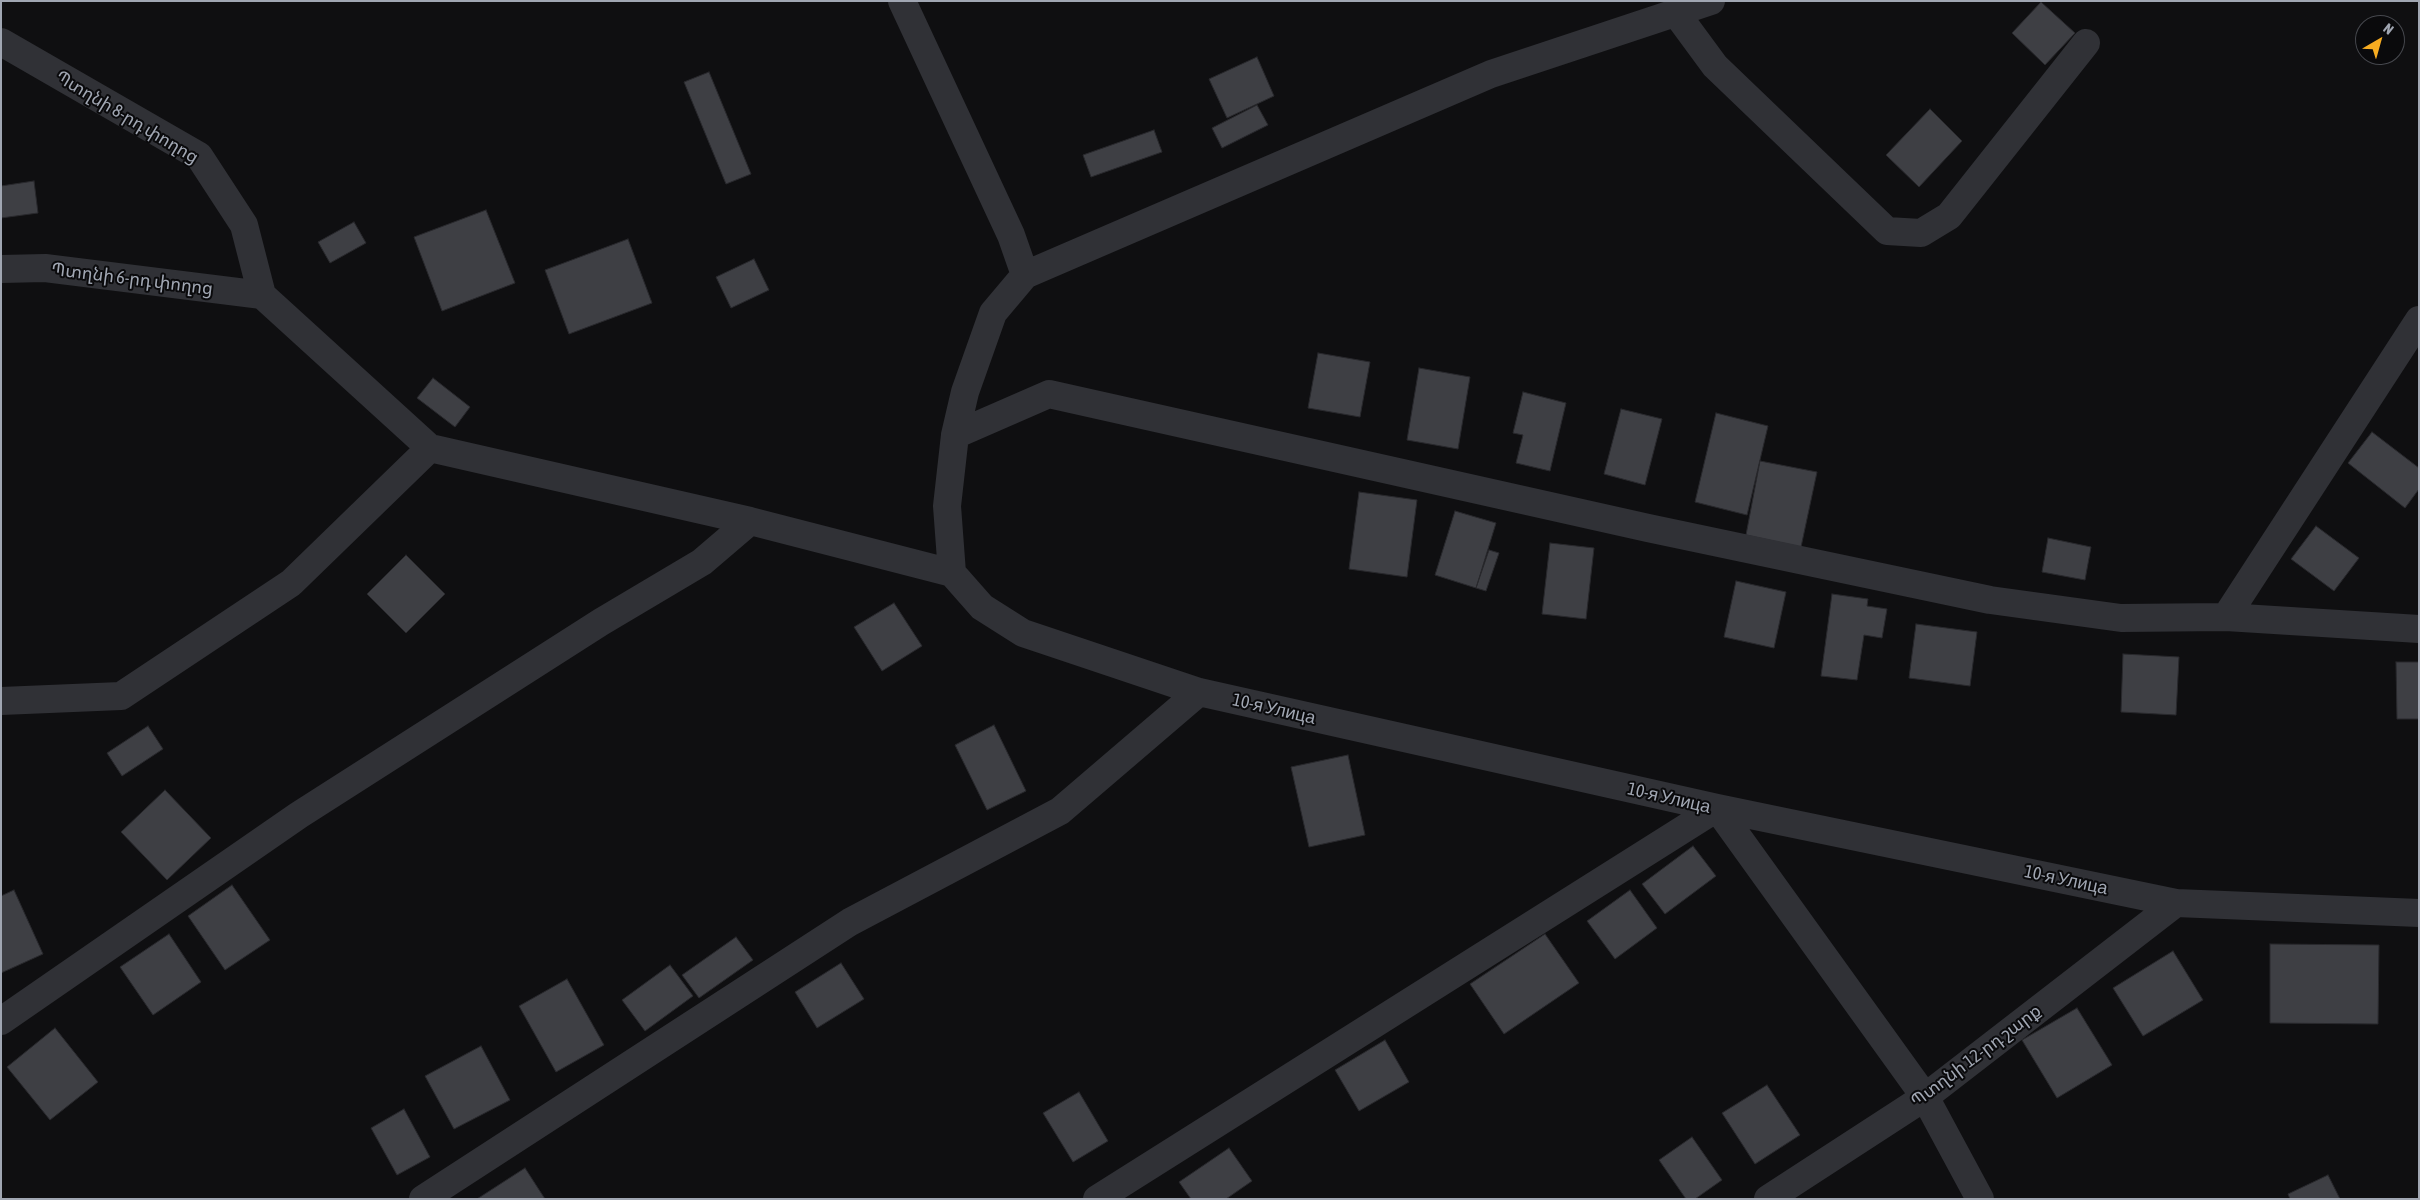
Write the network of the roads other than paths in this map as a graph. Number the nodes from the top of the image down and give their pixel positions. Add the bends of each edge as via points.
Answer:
1 (902, 1) edge
2 (1711, 1) edge
3 (1676, 13) junction
4 (1, 42) edge
5 (2086, 43) dead end
6 (1, 270) edge
7 (1025, 275) junction
8 (262, 295) junction
9 (2419, 320) edge
10 (955, 435) junction
11 (430, 448) junction
12 (750, 521) junction
13 (952, 573) junction
14 (2226, 617) junction
15 (2419, 629) edge
16 (1198, 692) junction
17 (1, 701) edge
18 (1717, 808) junction
19 (2176, 903) junction
20 (2419, 913) edge
21 (1, 1021) edge
22 (1925, 1097) junction
23 (423, 1199) edge
24 (1097, 1199) edge
25 (1768, 1199) edge
26 (1980, 1199) edge

1 - 7 street via 1011,235
2 - 3 street
3 - 5 street via 1715,66 1887,231 1921,233 1949,216
3 - 7 street via 1491,74
4 - 8 street, Պտղնի 8-րդ փողոց via 199,156 244,225
6 - 8 street, Պտղնի 6-րդ փողոց via 45,268
7 - 10 street via 993,313 965,392
8 - 11 street
9 - 14 street
10 - 13 street via 947,506
10 - 14 street via 1050,394 1638,526 1990,600 2121,618
11 - 12 street
11 - 17 street via 291,582 122,696
12 - 13 street
12 - 21 street via 702,562 601,622 299,816
13 - 16 street, 10-я Улица via 982,608 1023,633
14 - 15 street
16 - 18 street, 10-я Улица
16 - 23 street via 1060,811 850,922
18 - 19 street, 10-я Улица
18 - 22 street
18 - 24 street
19 - 20 street, 10-я Улица
19 - 22 street, Պտղնի 12-րդ շարք
22 - 25 street, Պտղնի 12-րդ շարք
22 - 26 street

